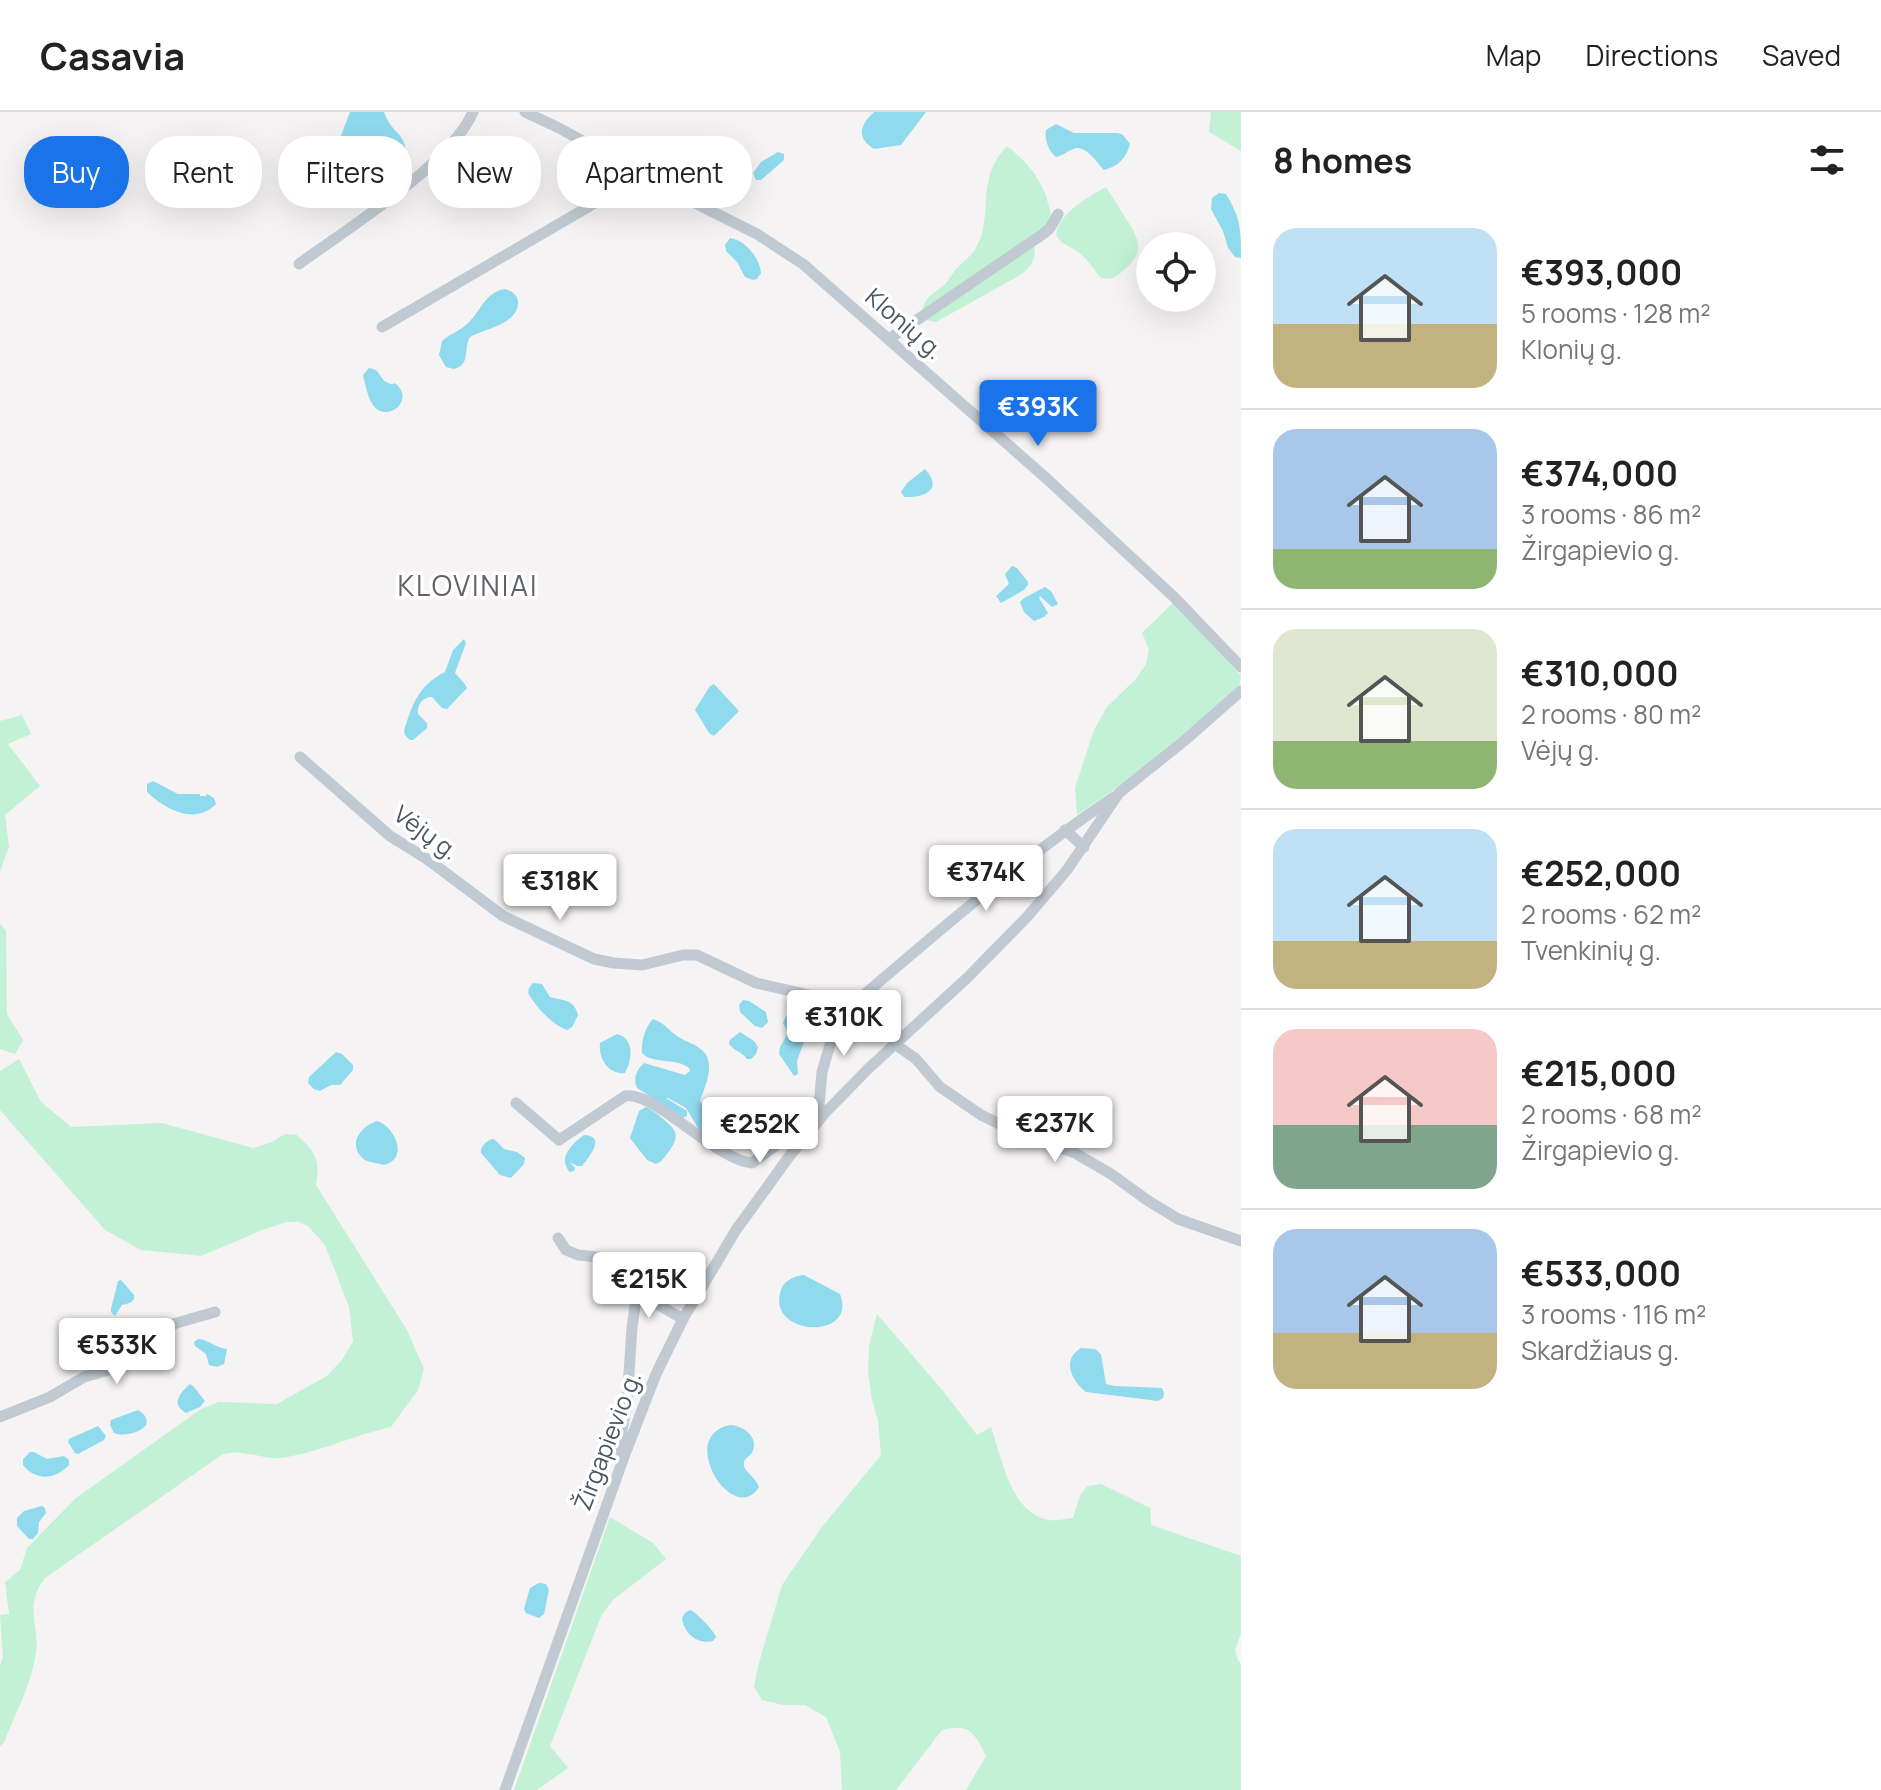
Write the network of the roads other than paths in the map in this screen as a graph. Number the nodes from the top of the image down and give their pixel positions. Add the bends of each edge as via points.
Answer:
1 (473, 112) edge
2 (525, 112) edge
3 (570, 136) edge
4 (586, 208) edge
5 (707, 208) edge
6 (1058, 214) dead end
7 (299, 264) dead end
8 (382, 327) dead end
9 (889, 339) junction
10 (1241, 667) edge
11 (1241, 691) edge
12 (300, 757) dead end
13 (1119, 793) junction
14 (1065, 830) junction
15 (1084, 847) junction
16 (840, 1011) junction
17 (895, 1044) junction
18 (516, 1103) dead end
19 (822, 1110) junction
20 (558, 1238) dead end
21 (1241, 1241) edge
22 (637, 1289) junction
23 (215, 1312) dead end
24 (683, 1319) junction
25 (0, 1417) edge
26 (618, 1452) dead end
27 (505, 1790) edge

1 - 7 street via 435,160
2 - 3 street, Klonių g.
4 - 8 street
5 - 9 street, Klonių g. via 803,264
6 - 9 street via 1043,234
9 - 10 street, Klonių g. via 1046,478
11 - 13 street, Žirgapievio g.
12 - 16 street, Vėjų g. via 390,836 503,916 594,959 642,965 697,955 756,983 818,997
13 - 14 street
13 - 15 street, Žirgapievio g.
14 - 15 street
14 - 16 street
15 - 17 street, Žirgapievio g. via 993,952
16 - 19 street via 822,1072
17 - 19 street, Žirgapievio g.
17 - 21 street via 940,1087 981,1115 1075,1153 1178,1219
18 - 19 street via 559,1140 632,1094 722,1152 752,1163
19 - 24 street, Žirgapievio g. via 753,1205
20 - 22 street via 578,1255 633,1263
22 - 24 street
22 - 26 street
23 - 25 street via 173,1324 132,1361 84,1377
24 - 27 street, Žirgapievio g. via 643,1406

